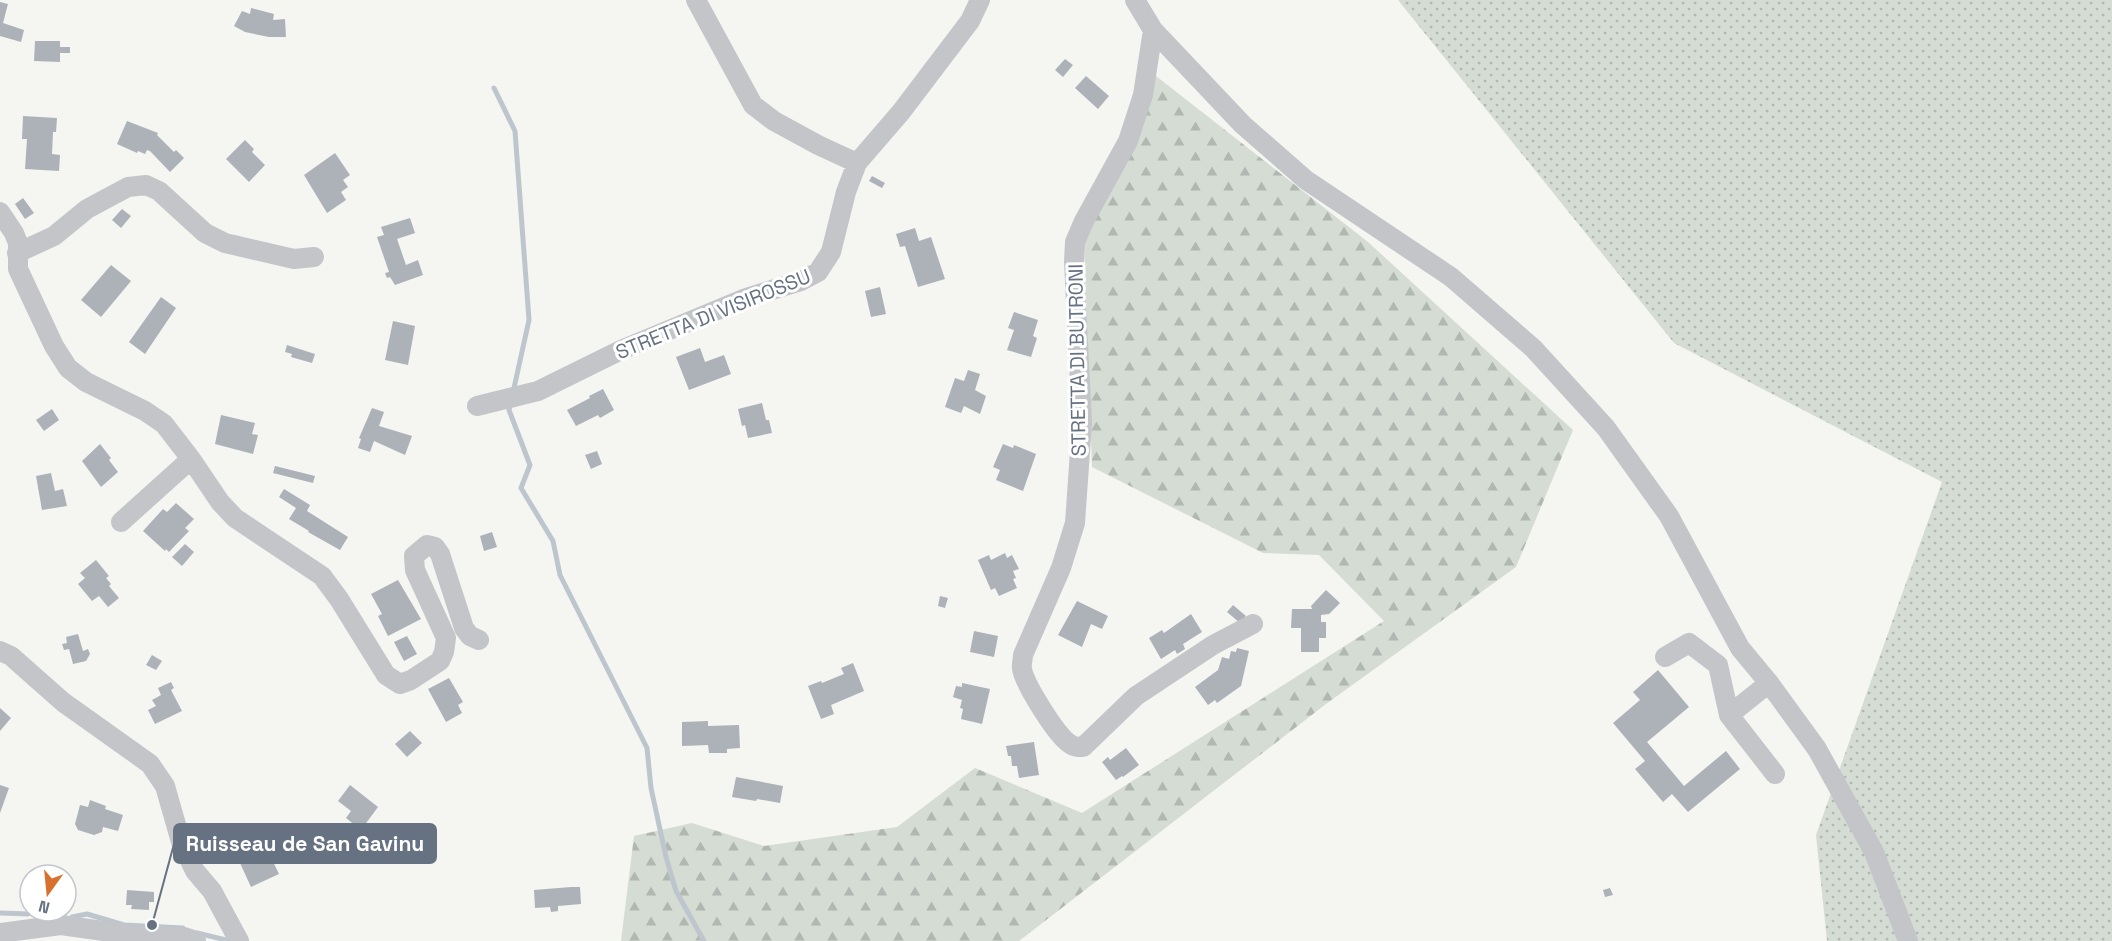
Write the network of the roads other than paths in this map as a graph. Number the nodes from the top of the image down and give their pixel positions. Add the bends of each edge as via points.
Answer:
1 (696, 0) edge
2 (980, 0) edge
3 (1135, 0) edge
4 (1153, 30) junction
5 (857, 163) junction
6 (0, 212) edge
7 (17, 253) junction
8 (314, 256) dead end
9 (477, 406) dead end
10 (191, 459) junction
11 (121, 522) dead end
12 (1253, 624) dead end
13 (478, 640) dead end
14 (0, 651) edge
15 (1665, 657) dead end
16 (1769, 683) junction
17 (1729, 715) junction
18 (1775, 774) dead end
19 (0, 933) edge
20 (196, 941) edge
21 (240, 941) edge
22 (1908, 941) edge

1 - 5 street via 753,105 782,126
2 - 5 street, STRETTA DI VISIROSSU via 970,21
3 - 4 street
4 - 12 street, STRETTA DI BUTRONI via 1143,95 1128,141 1075,242 1082,423 1075,522 1061,568 1023,655 1024,677 1044,713 1068,743 1083,747 1136,696 1213,645
4 - 16 street via 1243,125 1306,180 1452,277 1533,348 1606,428 1669,516 1740,648
5 - 9 street, STRETTA DI VISIROSSU via 831,252 818,272 621,350 538,391
6 - 7 street via 14,233
7 - 8 street via 54,236 87,209 128,187 146,185 159,191 205,233 225,243 294,259
7 - 10 street via 18,269 68,368 86,382 164,424
10 - 11 street
10 - 13 street via 235,518 321,576 393,680 400,684 411,681 440,661 444,652 446,638 414,570 414,556 427,545 440,554 464,628
14 - 21 street via 150,764 165,786 181,842 195,871 212,891
15 - 17 street via 1689,644 1718,665
16 - 17 street
16 - 22 street via 1817,749 1874,852
17 - 18 street
19 - 20 street via 61,925

